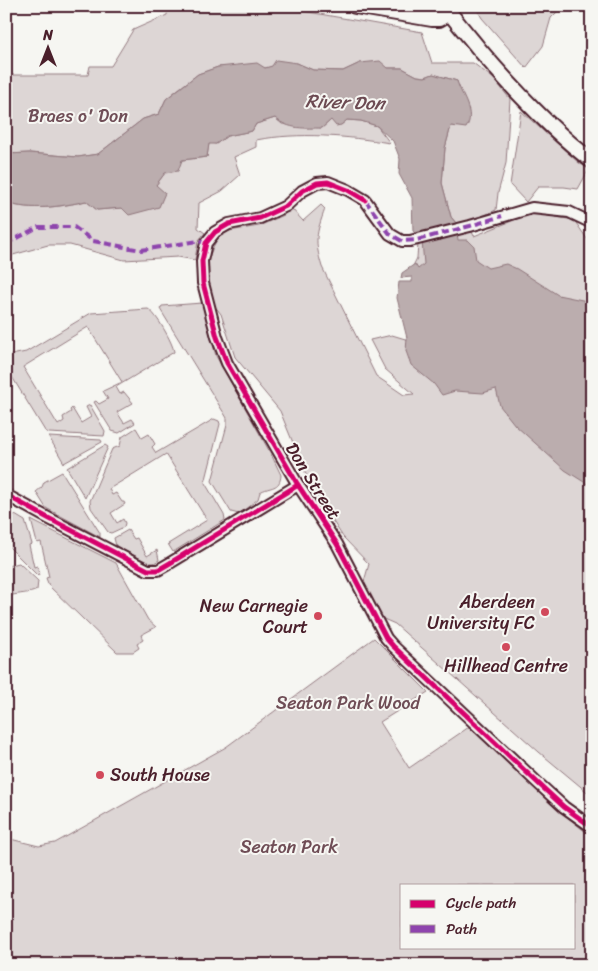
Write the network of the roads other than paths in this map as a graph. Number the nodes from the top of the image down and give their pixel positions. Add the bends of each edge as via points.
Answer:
1 (355, 6) edge
2 (447, 10) edge
3 (592, 160) edge
4 (592, 224) edge
5 (298, 485) junction
6 (6, 495) edge
7 (592, 827) edge

1 - 2 street via 432,19 439,19
2 - 3 street via 526,100
4 - 5 street, Don Street via 569,212 532,208 417,240 402,241 390,234 365,200 328,182 317,183 302,191 286,206 260,218 229,224 215,232 206,243 202,283 221,351
5 - 6 street via 158,570 135,564
5 - 7 street, Don Street via 337,544 393,646 564,807

